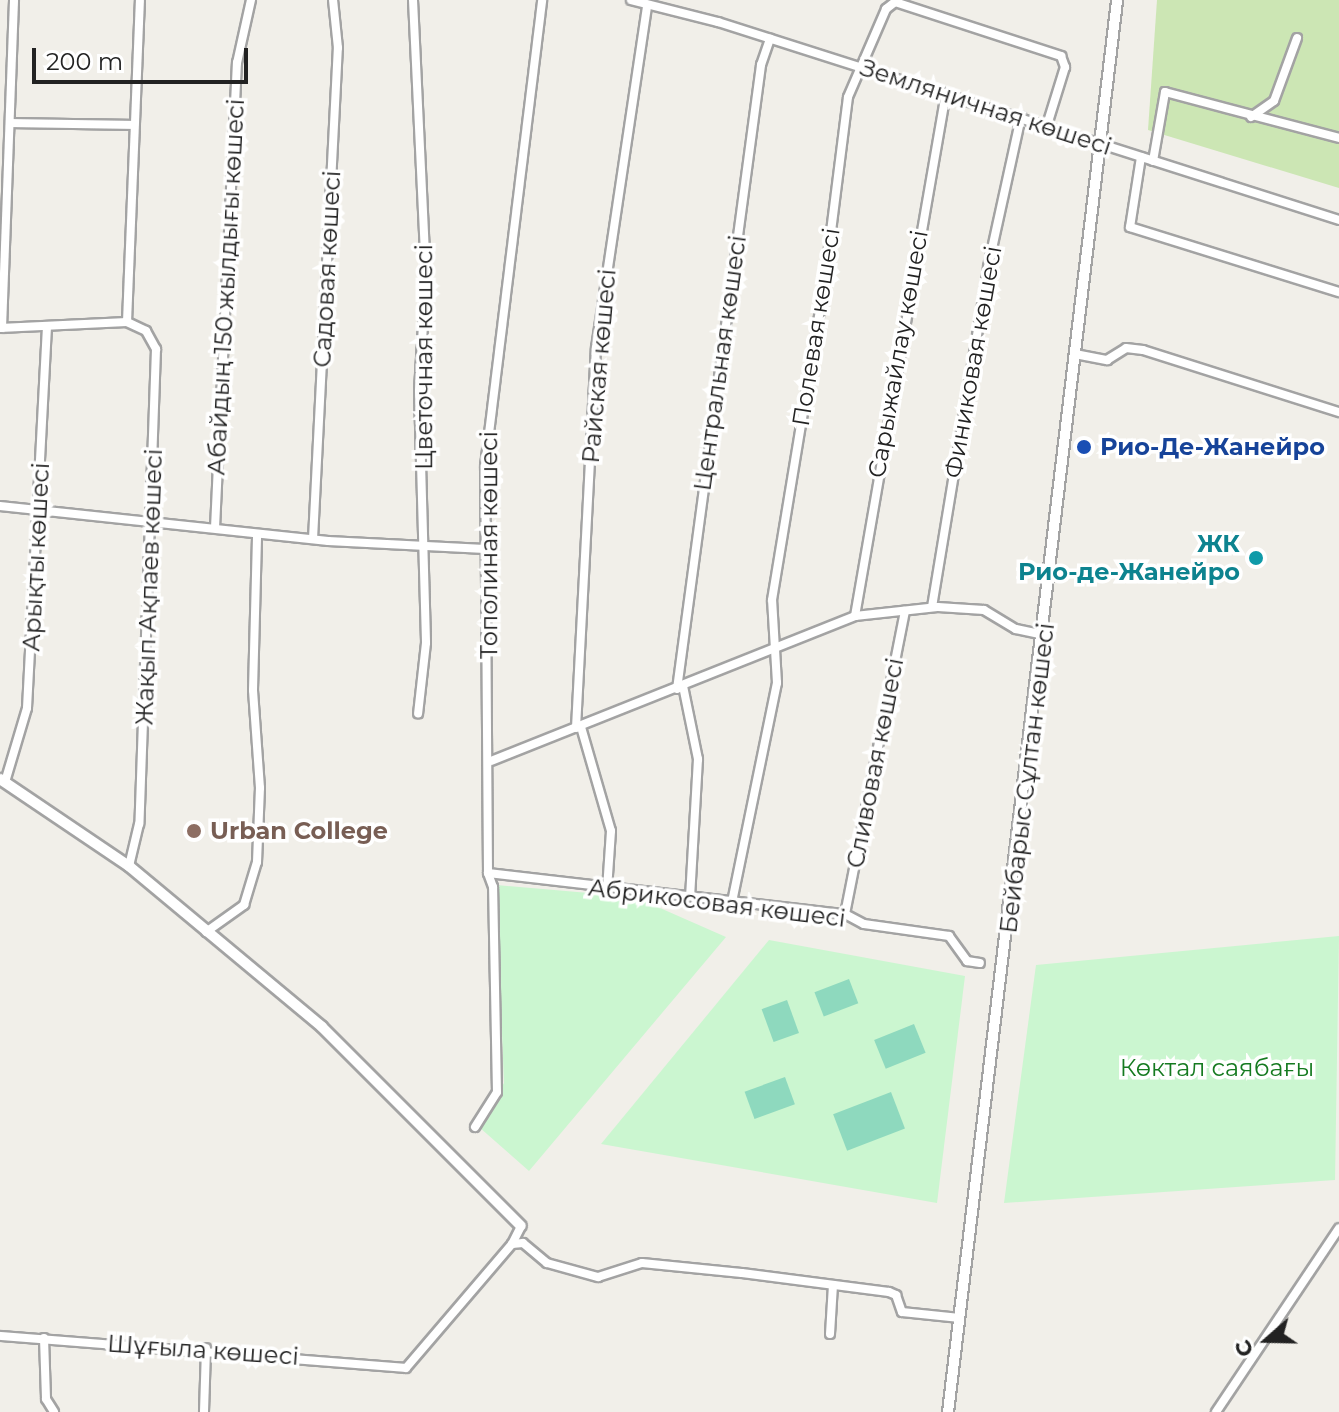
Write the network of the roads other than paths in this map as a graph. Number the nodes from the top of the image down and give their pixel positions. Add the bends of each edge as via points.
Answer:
1 (14, 0) edge
2 (140, 0) edge
3 (251, 0) edge
4 (333, 0) edge
5 (413, 0) edge
6 (542, 0) edge
7 (631, 0) edge
8 (1117, 0) edge
9 (647, 5) junction
10 (1297, 38) dead end
11 (770, 39) junction
12 (857, 66) junction
13 (946, 93) junction
14 (1021, 117) junction
15 (1251, 117) junction
16 (7, 122) edge
17 (134, 125) junction
18 (1047, 125) junction
19 (1339, 138) edge
20 (1099, 145) junction
21 (1141, 157) junction
22 (1153, 161) junction
23 (1339, 220) edge
24 (1339, 292) edge
25 (127, 322) junction
26 (1, 328) edge
27 (47, 329) junction
28 (1075, 354) junction
29 (1339, 412) edge
30 (0, 506) edge
31 (41, 509) junction
32 (152, 519) junction
33 (215, 528) junction
34 (257, 534) junction
35 (313, 539) junction
36 (427, 547) junction
37 (485, 549) junction
38 (932, 607) junction
39 (905, 611) junction
40 (855, 616) junction
41 (1044, 635) junction
42 (774, 651) junction
43 (680, 687) junction
44 (418, 714) dead end
45 (578, 728) junction
46 (491, 761) junction
47 (3, 781) edge
48 (129, 866) junction
49 (488, 873) junction
50 (607, 889) junction
51 (690, 896) junction
52 (732, 902) junction
53 (845, 914) junction
54 (206, 932) junction
55 (980, 963) dead end
56 (475, 1127) dead end
57 (521, 1226) joint
58 (1339, 1228) edge
59 (512, 1244) junction
60 (833, 1285) junction
61 (960, 1318) junction
62 (830, 1334) dead end
63 (0, 1336) edge
64 (44, 1338) junction
65 (206, 1348) junction
66 (54, 1412) edge
67 (204, 1412) edge
68 (948, 1412) edge
69 (1216, 1412) edge

1 - 16 street
2 - 17 street
3 - 33 street, Абайдың 150 жылдығы көшесі via 237,63
4 - 35 street, Садовая көшесі via 338,48
5 - 36 street, Цветочная көшесі via 426,276 419,391
6 - 37 street, Тополиная көшесі via 485,466
7 - 9 street, Земляничная көшесі
8 - 20 street, Бейбарыс Сұлтан көшесі
9 - 11 street, Земляничная көшесі
9 - 45 street, Райская көшесі via 596,348
10 - 15 street via 1274,101
11 - 12 street, Земляничная көшесі
11 - 43 street, Центральная көшесі via 761,65
12 - 13 street, Земляничная көшесі
12 - 18 street, Полевая көшесі via 886,9 895,2 1061,56 1065,67
12 - 42 street, Полевая көшесі via 848,97 825,279 772,600
13 - 14 street, Земляничная көшесі
13 - 40 street, Сарыжайлау көшесі
14 - 18 street, Земляничная көшесі
14 - 38 street, Финиковая көшесі via 988,267
15 - 19 street
15 - 22 street via 1165,92
16 - 17 street
16 - 26 street
17 - 25 street
18 - 20 street, Земляничная көшесі
20 - 21 street, Земляничная көшесі
20 - 28 street, Бейбарыс Сұлтан көшесі
21 - 22 street, Земляничная көшесі
21 - 24 street via 1130,227
22 - 23 street, Земляничная көшесі
25 - 27 street
25 - 32 street, Жақып Ақпаев көшесі via 146,331 156,349
26 - 27 street
27 - 31 street, Арықты көшесі
28 - 29 street via 1107,360 1126,348 1143,350
28 - 41 street, Бейбарыс Сұлтан көшесі
30 - 31 street
31 - 32 street
31 - 47 street, Арықты көшесі via 27,708 21,741
32 - 33 street
32 - 48 street, Жақып Ақпаев көшесі via 139,824
33 - 34 street
34 - 35 street
34 - 54 street via 257,862 244,905
35 - 36 street
36 - 37 street
36 - 44 street, Цветочная көшесі via 426,643
37 - 46 street, Тополиная көшесі
38 - 39 street
38 - 41 street via 984,610 1016,629
39 - 40 street
39 - 53 street, Сливовая көшесі
40 - 42 street
41 - 61 street, Бейбарыс Сұлтан көшесі
42 - 43 street
42 - 52 street, Полевая көшесі via 777,683
43 - 45 street
43 - 51 street, Центральная көшесі via 698,759
45 - 46 street
45 - 50 street, Райская көшесі via 611,831
46 - 49 street, Тополиная көшесі
47 - 48 street
48 - 54 street
49 - 50 street, Абрикосовая көшесі
49 - 56 street, Тополиная көшесі via 494,901 497,1092
50 - 51 street, Абрикосовая көшесі
51 - 52 street, Абрикосовая көшесі
52 - 53 street, Абрикосовая көшесі
53 - 55 street, Абрикосовая көшесі via 864,924 949,936 967,961
54 - 57 street via 322,1027
57 - 59 street
58 - 69 street
59 - 60 street via 523,1243 547,1263 604,1277 642,1263
59 - 65 street, Шұғыла көшесі via 406,1368
60 - 61 street via 896,1295 902,1312
60 - 62 street
61 - 68 street, Бейбарыс Сұлтан көшесі
63 - 64 street, Шұғыла көшесі
64 - 65 street, Шұғыла көшесі
64 - 66 street via 46,1399
65 - 67 street

